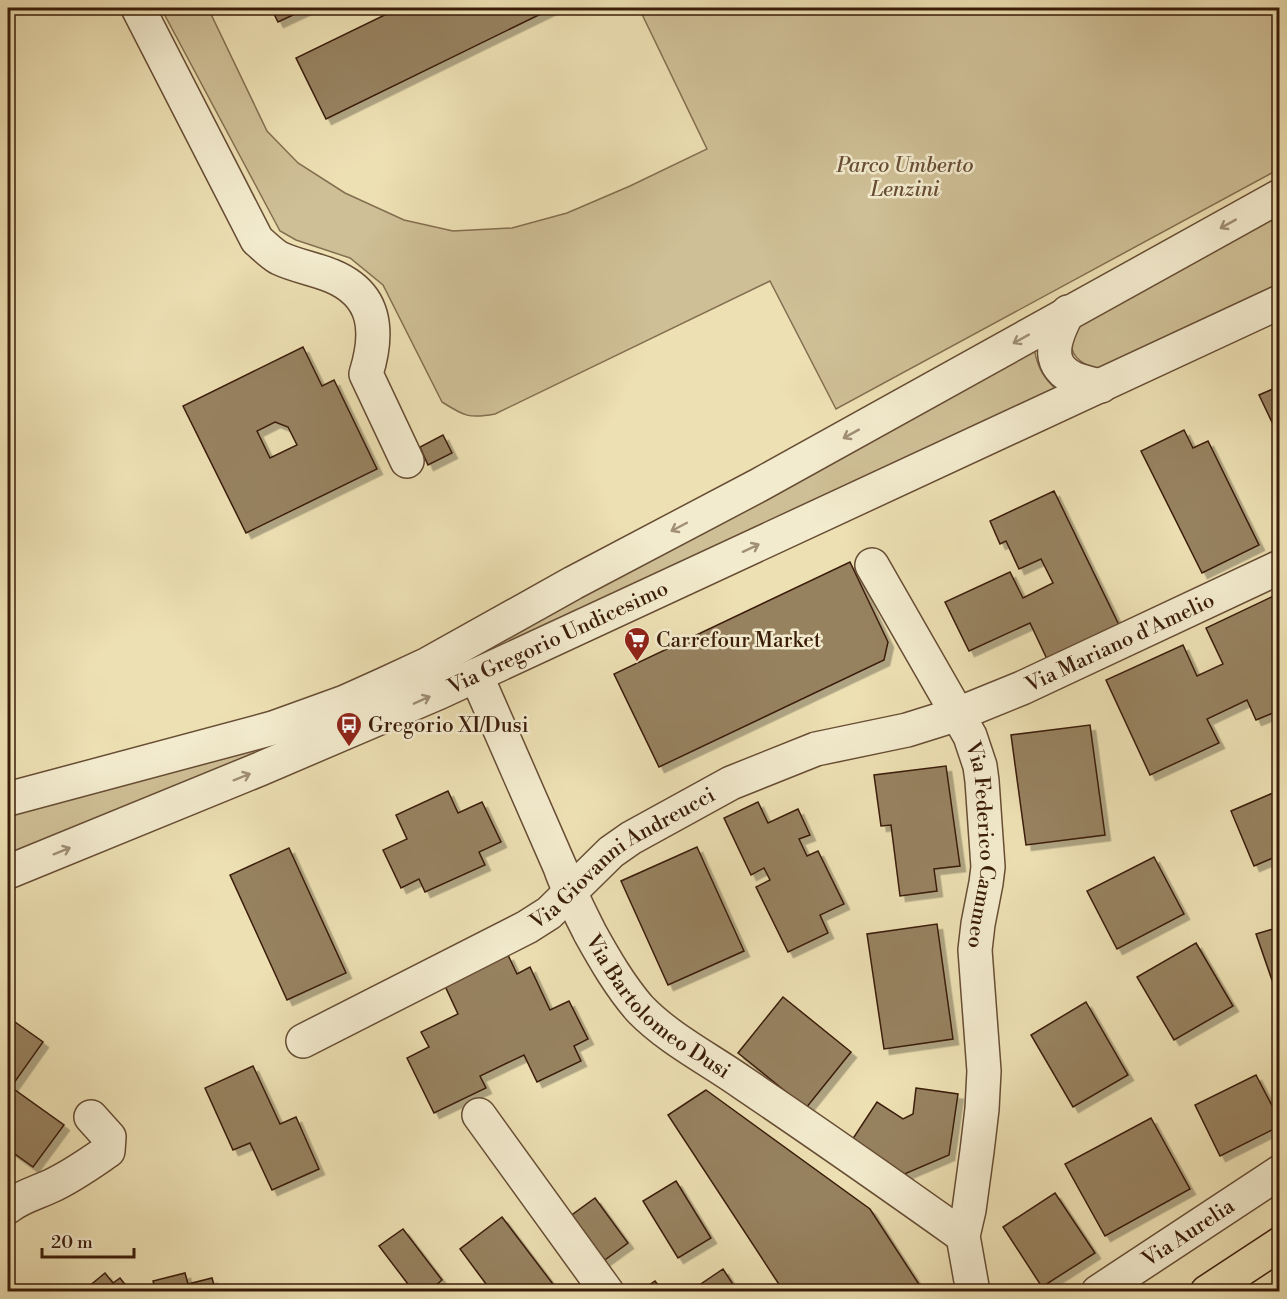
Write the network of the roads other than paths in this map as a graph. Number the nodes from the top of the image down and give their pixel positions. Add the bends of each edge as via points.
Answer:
1 (138, 8) edge
2 (1280, 196) edge
3 (1280, 302) edge
4 (1068, 312) junction
5 (1101, 386) junction
6 (407, 461) dead end
7 (872, 565) dead end
8 (1280, 567) edge
9 (476, 675) junction
10 (957, 714) junction
11 (8, 799) edge
12 (8, 872) edge
13 (569, 893) junction
14 (303, 1041) dead end
15 (479, 1115) dead end
16 (91, 1117) dead end
17 (1280, 1172) edge
18 (8, 1207) edge
19 (963, 1236) junction
20 (1280, 1244) edge
21 (607, 1292) edge
22 (973, 1292) edge
23 (1098, 1292) edge
24 (1207, 1292) edge

1 - 6 street via 257,240 278,257 334,276 364,298 372,315 372,354 366,374
2 -> 4 street, Via Gregorio Undicesimo
3 - 5 street, Via Gregorio Undicesimo
4 - 5 street via 1056,339 1056,361 1071,377
4 -> 11 street, Via Gregorio Undicesimo via 759,485 366,694 273,728
9 -> 5 street, Via Gregorio Undicesimo
7 - 10 street, Via Federico Cammeo
8 - 10 street, Via Mariano d'Amelio via 1022,688
12 -> 9 street, Via Gregorio Undicesimo via 260,770
9 - 13 street, Via Bartolomeo Dusi
10 - 13 street, Via Giovanni Andreucci via 907,730 816,749 731,783 631,838
10 - 19 street, Via Federico Cammeo via 980,766 988,867 975,950 983,1098
13 - 14 street, Via Giovanni Andreucci via 527,927
13 - 19 street, Via Bartolomeo Dusi via 615,976 653,1021
15 - 21 street
16 - 18 street via 109,1137 108,1151 76,1173
17 - 23 street, Via Aurelia
19 - 22 street, Via Federico Cammeo
20 - 24 main road

